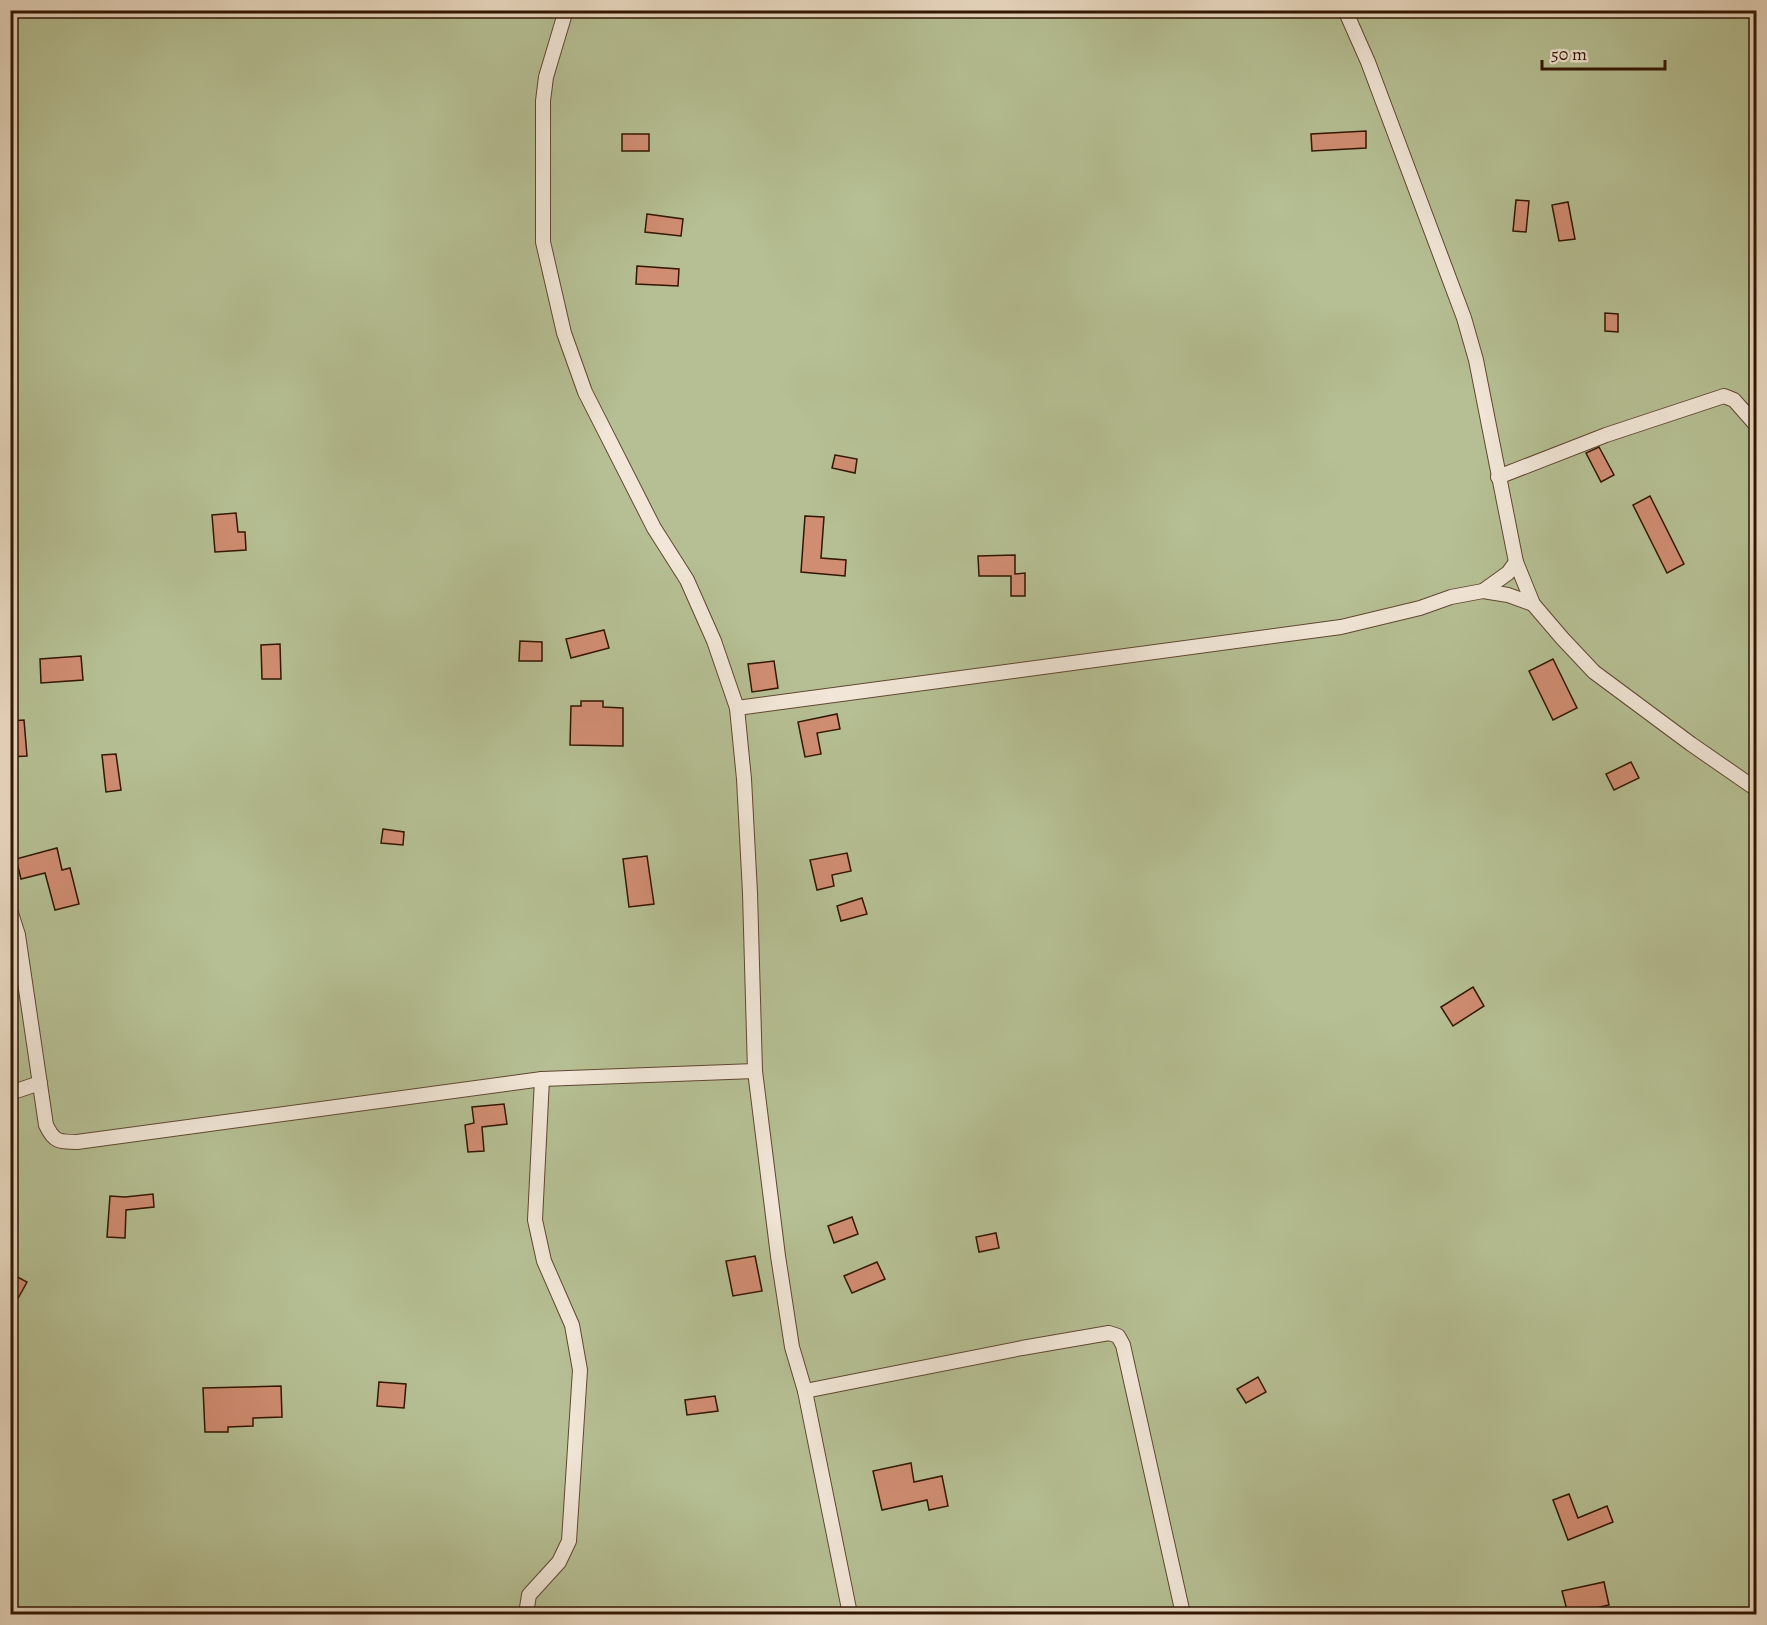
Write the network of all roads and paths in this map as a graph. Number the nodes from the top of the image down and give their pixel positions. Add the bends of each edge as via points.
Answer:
1 (566, 10) edge
2 (1345, 10) edge
3 (1756, 425) edge
4 (1498, 477) junction
5 (1516, 562) junction
6 (1483, 591) junction
7 (1533, 604) junction
8 (737, 708) junction
9 (1756, 789) edge
10 (10, 910) edge
11 (754, 1071) junction
12 (542, 1079) junction
13 (40, 1083) junction
14 (10, 1093) edge
15 (805, 1392) junction
16 (526, 1614) edge
17 (850, 1614) edge
18 (1183, 1614) edge

1 - 8 street via 543,101 543,242 549,272 564,333 585,392 654,528 687,580
2 - 4 street via 1464,318
3 - 4 street via 1734,400 1724,396 1606,435
4 - 5 street
5 - 6 street
5 - 7 street
6 - 7 street
6 - 8 street via 1341,627
7 - 9 street via 1594,672
8 - 11 street via 750,893
10 - 13 street via 18,935
11 - 12 street
11 - 15 street via 792,1347
12 - 13 street via 77,1142 61,1142 51,1136
12 - 16 street via 535,1220 544,1261 572,1325 580,1370 569,1541 559,1562 529,1595
13 - 14 street
15 - 17 street
15 - 18 street via 1022,1348 1109,1333 1118,1336

